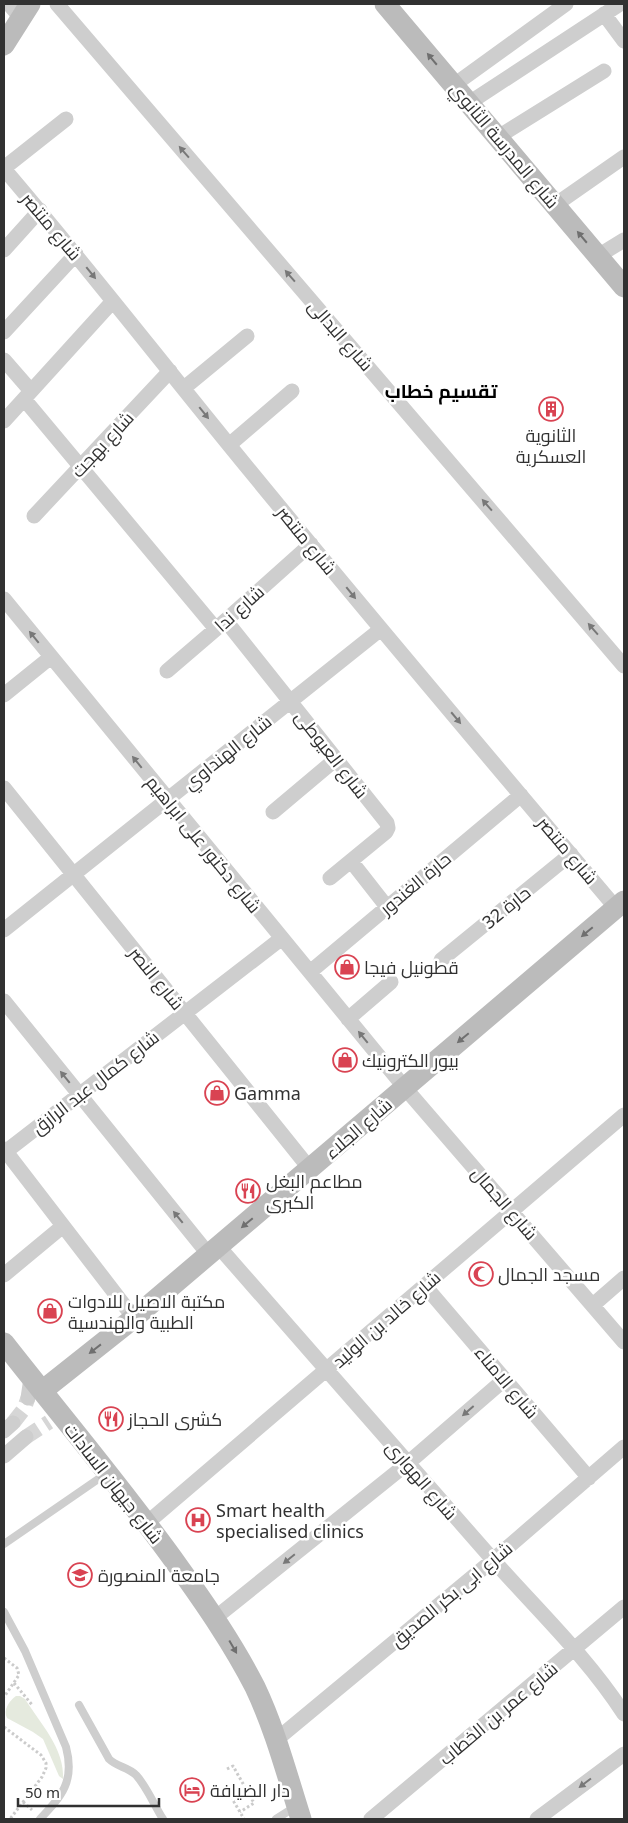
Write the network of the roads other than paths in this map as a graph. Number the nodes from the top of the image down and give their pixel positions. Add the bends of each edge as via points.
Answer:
1 (57, 4) edge
2 (387, 4) edge
3 (566, 4) edge
4 (620, 4) edge
5 (20, 8) edge
6 (604, 14) junction
7 (624, 41) edge
8 (4, 45) edge
9 (604, 71) dead end
10 (454, 85) junction
11 (469, 103) junction
12 (66, 119) dead end
13 (498, 137) junction
14 (624, 157) edge
15 (4, 168) edge
16 (555, 205) junction
17 (40, 210) junction
18 (624, 240) edge
19 (4, 250) edge
20 (76, 254) junction
21 (598, 256) junction
22 (624, 287) edge
23 (113, 301) junction
24 (4, 332) edge
25 (248, 336) dead end
26 (4, 360) edge
27 (170, 371) junction
28 (184, 388) junction
29 (292, 391) dead end
30 (27, 395) junction
31 (4, 421) edge
32 (229, 445) junction
33 (80, 466) junction
34 (34, 516) dead end
35 (310, 544) junction
36 (4, 599) edge
37 (221, 625) junction
38 (381, 629) junction
39 (51, 657) junction
40 (624, 666) edge
41 (167, 671) dead end
42 (4, 695) edge
43 (290, 701) junction
44 (336, 759) junction
45 (4, 788) edge
46 (521, 795) junction
47 (168, 799) junction
48 (273, 812) dead end
49 (571, 854) junction
50 (351, 861) junction
51 (73, 875) junction
52 (330, 878) dead end
53 (621, 905) edge
54 (387, 907) junction
55 (4, 930) edge
56 (282, 938) junction
57 (441, 960) dead end
58 (310, 972) junction
59 (391, 982) dead end
60 (4, 1001) edge
61 (184, 1013) junction
62 (348, 1019) junction
63 (405, 1088) junction
64 (80, 1095) junction
65 (624, 1115) edge
66 (4, 1151) edge
67 (310, 1169) junction
68 (512, 1211) junction
69 (63, 1226) junction
70 (214, 1251) junction
71 (4, 1274) edge
72 (624, 1278) edge
73 (425, 1286) junction
74 (592, 1305) junction
75 (134, 1318) junction
76 (624, 1342) edge
77 (4, 1343) edge
78 (327, 1370) junction
79 (505, 1379) junction
80 (34, 1389) junction
81 (26, 1437) tunnel mouth
82 (624, 1447) edge
83 (4, 1456) edge
84 (408, 1463) junction
85 (108, 1473) junction
86 (589, 1478) junction
87 (147, 1523) junction
88 (4, 1544) edge
89 (493, 1560) junction
90 (624, 1607) edge
91 (4, 1612) edge
92 (216, 1618) junction
93 (574, 1649) junction
94 (80, 1705) dead end
95 (624, 1714) edge
96 (276, 1740) junction
97 (624, 1754) edge
98 (299, 1813) edge
99 (40, 1819) edge
100 (163, 1819) edge
101 (276, 1819) edge
102 (372, 1819) edge
103 (537, 1819) edge

40 -> 1 street, شارع البدالى
10 -> 2 main road, شارع المدرسة الثانوي
3 - 10 street
4 - 6 street
5 - 8 main road
6 - 7 street
6 - 11 street
9 - 13 street
10 - 11 main road, شارع المدرسة الثانوي
11 - 13 main road, شارع المدرسة الثانوي
12 - 15 street
13 - 16 main road, شارع المدرسة الثانوي
14 - 16 street
15 - 17 street, شارع منتصر
21 -> 16 main road, شارع المدرسة الثانوي
17 - 19 street
17 - 20 street, شارع منتصر
18 - 21 street
20 -> 23 street, شارع منتصر
20 - 24 street
21 - 22 main road, شارع المدرسة الثانوي
23 - 27 street, شارع منتصر
23 - 30 street
25 - 28 street
26 - 30 street, شارع العيوطى
27 - 28 street, شارع منتصر
27 - 33 street, شارع بهجت
28 -> 32 street, شارع منتصر
29 - 32 street
30 - 31 street
30 - 33 street, شارع العيوطى
32 - 35 street, شارع منتصر
33 - 34 street, شارع بهجت
33 - 37 street, شارع العيوطى
35 - 37 street, شارع ندا
35 -> 38 street, شارع منتصر
39 -> 36 street, شارع دكتور على ابراهيم
37 - 41 street, شارع ندا
37 - 43 street, شارع العيوطى
38 - 43 street, شارع الهنداوي
38 -> 46 street, شارع منتصر
39 - 42 street
47 -> 39 street, شارع دكتور على ابراهيم
43 - 44 street, شارع العيوطى
43 - 47 street, شارع الهنداوي
44 - 48 street
44 - 50 street, شارع العيوطى via 388,828
45 - 51 street, شارع النصر
46 - 49 street, شارع منتصر
46 - 54 street, حارة الغندور
47 - 51 street, شارع الهنداوي
47 - 56 street, شارع دكتور على ابراهيم
49 - 53 street, شارع منتصر
49 - 57 street, حارة 32
50 - 52 street, شارع العيوطى
50 - 54 street
51 - 55 street, شارع الهنداوي
51 - 61 street, شارع النصر
53 -> 63 main road, شارع الجلاء
54 - 58 street, حارة الغندور
56 - 58 street, شارع دكتور على ابراهيم
56 - 61 street, شارع كمال عبد الرازق
58 - 62 street, شارع دكتور على ابراهيم
59 - 62 street
64 -> 60 street, شارع الهوارى
61 - 64 street, شارع كمال عبد الرازق
61 - 67 street, شارع النصر
63 -> 62 street, شارع دكتور على ابراهيم
63 - 67 main road, شارع الجلاء
63 - 68 street, شارع الجمال
64 - 66 street, شارع كمال عبد الرازق
70 -> 64 street, شارع الهوارى
65 - 68 street, شارع خالد بن الوليد
66 - 69 street
67 -> 70 main road, شارع الجلاء
68 - 73 street, شارع خالد بن الوليد
68 - 74 street, شارع الجمال
69 - 71 street
69 - 75 street
70 - 75 main road, شارع الجلاء
70 - 78 street, شارع الهوارى
72 - 74 street
73 - 78 street, شارع خالد بن الوليد
73 - 79 street, شارع الامناء
74 - 76 street, شارع الجمال
75 -> 80 main road, شارع الجلاء
77 - 80 main road, شارع جيهان السادات
78 - 84 street, شارع الهوارى
78 - 87 street, شارع خالد بن الوليد
79 -> 84 street
79 - 86 street, شارع الامناء
80 - 85 main road, شارع جيهان السادات via 59,1424
81 - 83 street
82 - 86 street, شارع ابى بكر الصديق
84 - 89 street, شارع الهوارى
84 -> 92 street
85 - 87 main road, شارع جيهان السادات
85 - 88 lane
86 - 89 street, شارع ابى بكر الصديق
87 - 92 main road, شارع جيهان السادات
89 - 93 street, شارع الهوارى
89 - 96 street, شارع ابى بكر الصديق
90 - 93 street, شارع عمر بن الخطاب
91 - 99 lane via 26,1651 69,1758 64,1792
92 -> 96 main road, شارع جيهان السادات via 256,1689
93 - 95 street, شارع الهوارى
93 - 102 street, شارع عمر بن الخطاب
94 - 100 lane via 109,1759 137,1776
96 - 98 main road, شارع جيهان السادات
97 -> 103 street
98 - 101 lane

